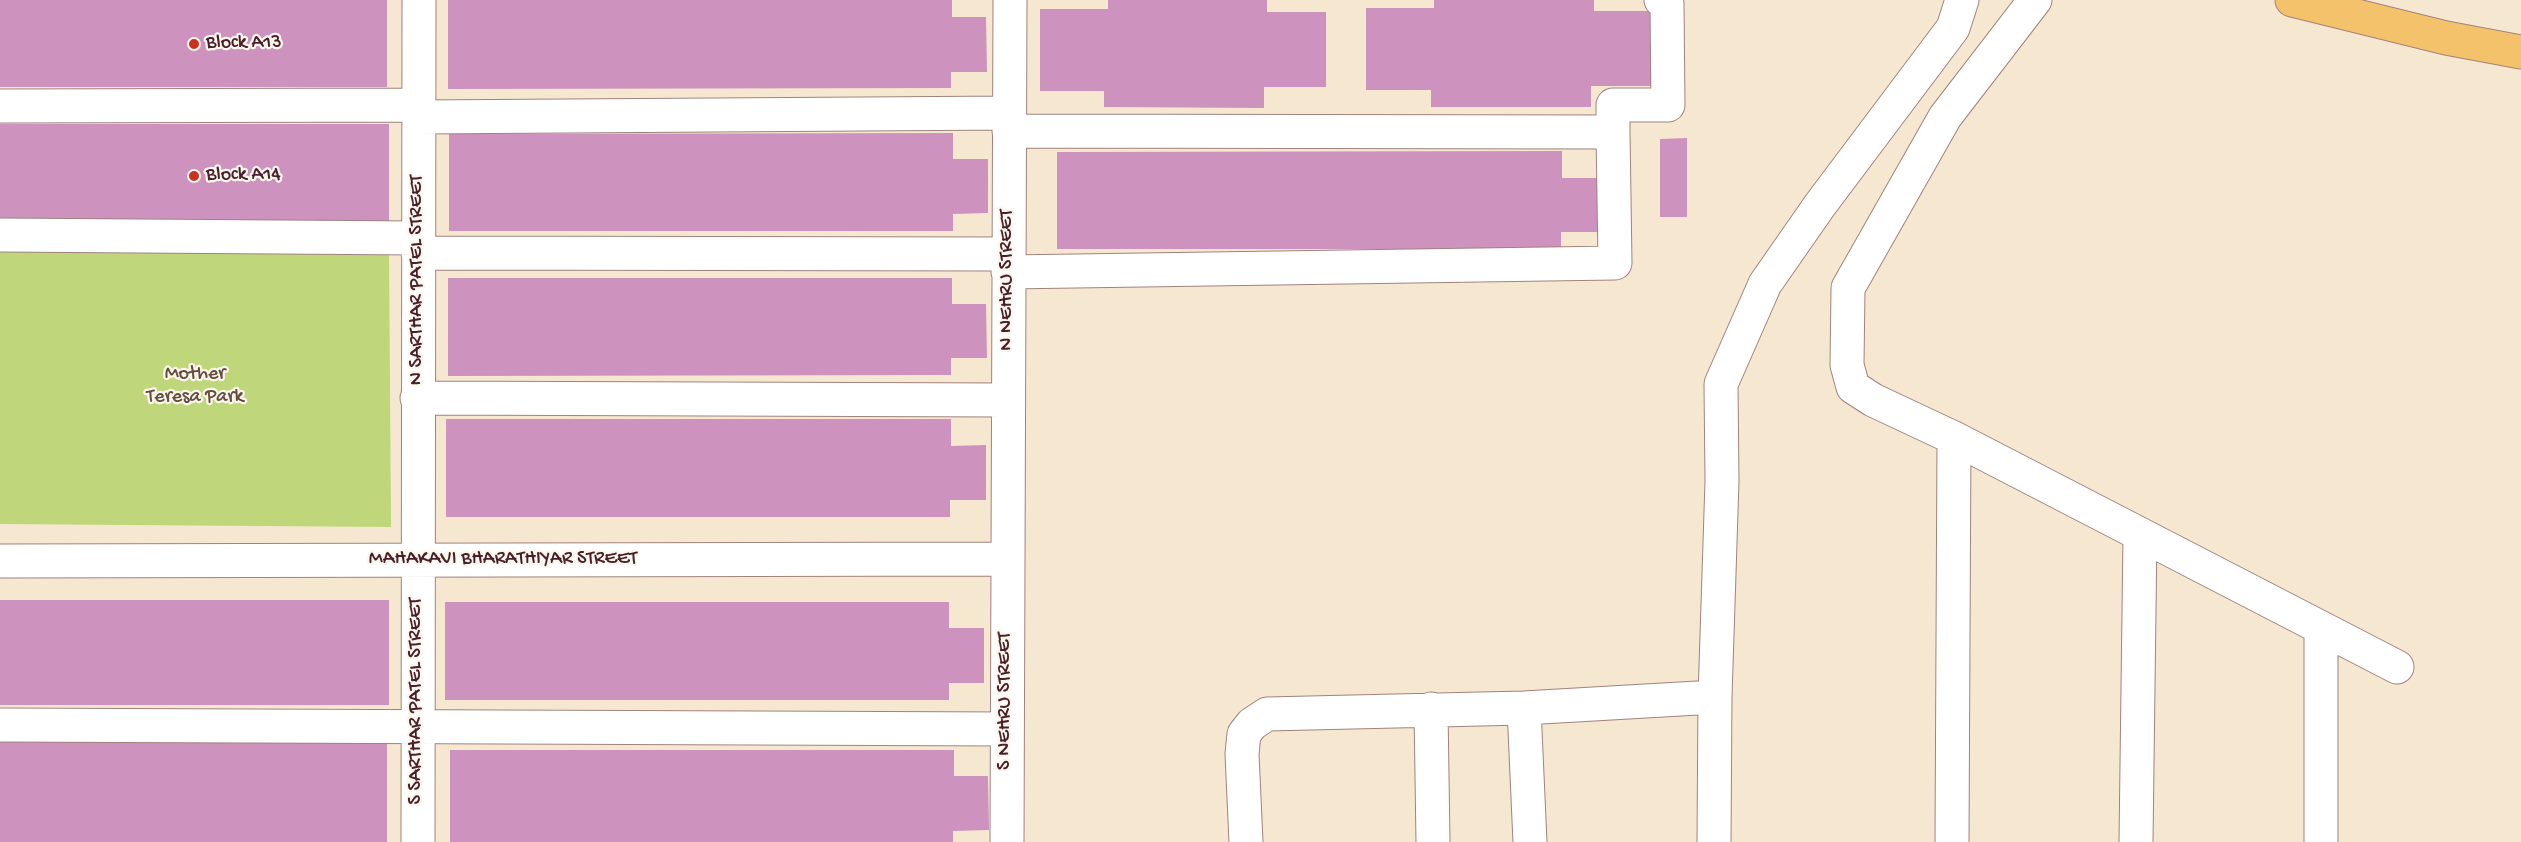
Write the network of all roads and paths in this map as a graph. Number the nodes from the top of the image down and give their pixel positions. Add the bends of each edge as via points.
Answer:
1 (419, 0) edge
2 (1010, 0) edge
3 (1661, 0) edge
4 (1962, 0) edge
5 (2035, 0) edge
6 (2292, 0) edge
7 (2521, 52) edge
8 (0, 106) edge
9 (418, 111) junction
10 (1009, 122) junction
11 (1613, 132) junction
12 (0, 235) edge
13 (418, 245) junction
14 (1008, 263) junction
15 (417, 399) junction
16 (1007, 400) junction
17 (1954, 438) junction
18 (2140, 534) junction
19 (1006, 559) junction
20 (417, 560) junction
21 (0, 561) edge
22 (2321, 628) junction
23 (2397, 667) dead end
24 (1716, 697) junction
25 (1524, 708) junction
26 (1431, 709) junction
27 (0, 725) edge
28 (417, 728) junction
29 (1006, 729) junction
30 (418, 842) edge
31 (1007, 842) edge
32 (1246, 842) edge
33 (1433, 842) edge
34 (1530, 842) edge
35 (1714, 842) edge
36 (1952, 842) edge
37 (2136, 842) edge
38 (2321, 842) edge

1 - 9 street, N SARTHAR PATEL STREET
2 - 10 street, N NEHRU STREET
3 - 11 street via 1667,4 1668,105 1613,105
4 - 24 street via 1953,28 1764,284 1721,384
5 - 17 street via 1945,117 1848,288 1847,365 1853,387
6 - 7 main road
8 - 9 street
9 - 10 street
9 - 13 street, N SARTHAR PATEL STREET
10 - 11 street
10 - 14 street, N NEHRU STREET
11 - 14 street via 1615,263
12 - 13 street
13 - 14 street
13 - 15 street, N SARTHAR PATEL STREET
14 - 16 street, N NEHRU STREET
15 - 16 street
15 - 20 street, N SARTHAR PATEL STREET
16 - 19 street, N NEHRU STREET
17 - 18 street
17 - 36 street
18 - 22 street
18 - 37 street
19 - 20 street, MAHAKAVI BHARATHIYAR STREET
19 - 29 street, S NEHRU STREET
20 - 21 street, MAHAKAVI BHARATHIYAR STREET
20 - 28 street, S SARTHAR PATEL STREET
22 - 23 street
22 - 38 street
24 - 25 street
24 - 35 street
25 - 26 street
25 - 34 street
26 - 32 street via 1267,714 1252,724 1244,734 1242,754
26 - 33 street
27 - 28 street
28 - 29 street
28 - 30 street, S SARTHAR PATEL STREET
29 - 31 street, S NEHRU STREET

